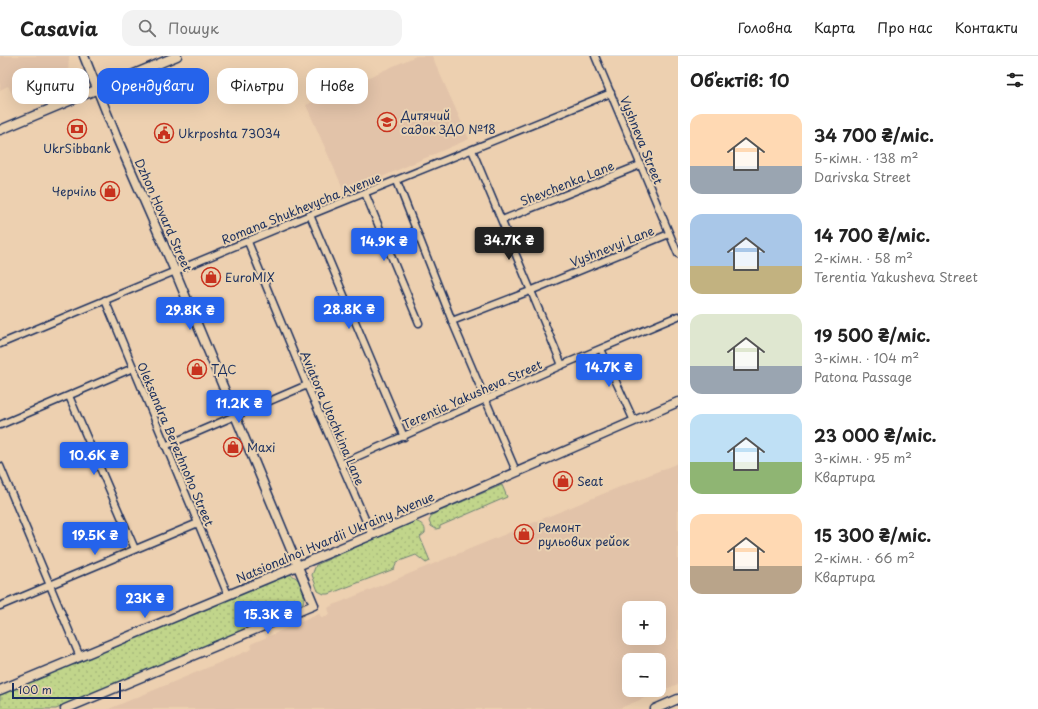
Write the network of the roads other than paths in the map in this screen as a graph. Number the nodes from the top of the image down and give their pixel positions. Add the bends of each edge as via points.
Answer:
1 (84, 56) edge
2 (177, 56) edge
3 (595, 56) edge
4 (149, 68) edge
5 (97, 88) edge
6 (97, 90) edge
7 (611, 93) junction
8 (103, 104) edge
9 (0, 130) edge
10 (472, 150) junction
11 (640, 166) junction
12 (397, 181) junction
13 (365, 193) junction
14 (310, 215) junction
15 (502, 220) junction
16 (669, 234) junction
17 (248, 242) junction
18 (678, 254) edge
19 (175, 271) junction
20 (530, 291) junction
21 (105, 300) junction
22 (678, 316) edge
23 (452, 321) junction
24 (418, 323) dead end
25 (0, 344) edge
26 (601, 349) junction
27 (562, 365) junction
28 (133, 368) junction
29 (307, 386) junction
30 (69, 396) junction
31 (485, 399) junction
32 (678, 402) edge
33 (236, 415) junction
34 (634, 420) junction
35 (0, 425) edge
36 (404, 437) junction
37 (165, 446) junction
38 (341, 464) junction
39 (0, 466) edge
40 (516, 471) junction
41 (198, 523) junction
42 (372, 535) junction
43 (135, 549) junction
44 (298, 565) junction
45 (51, 584) junction
46 (228, 596) junction
47 (0, 606) edge
48 (80, 657) junction
49 (0, 690) edge
50 (678, 699) edge
51 (65, 709) edge
52 (655, 709) edge

1 - 5 street, Dzhon Hovard Street
2 - 4 street
3 - 7 street, Vyshneva Street
6 - 9 street
7 - 10 street, Romana Shukhevycha Avenue
7 - 11 street, Vyshneva Street
8 - 19 street, Dzhon Hovard Street
10 - 12 street, Romana Shukhevycha Avenue
10 - 15 street
11 - 15 street, Shevchenka Lane
11 - 16 street, Vyshneva Street
12 - 13 street, Romana Shukhevycha Avenue
12 - 23 street
13 - 14 street, Romana Shukhevycha Avenue
13 - 24 street
14 - 17 street, Romana Shukhevycha Avenue
14 - 36 street
15 - 20 street
16 - 18 street, Vyshneva Street
16 - 20 street, Vyshnevyi Lane
17 - 19 street, Romana Shukhevycha Avenue
17 - 29 street, Aviatora Utochkina Lane
19 - 21 street, Romana Shukhevycha Avenue
19 - 33 street, Dzhon Hovard Street
20 - 23 street, Vyshnevyi Lane
20 - 27 street
21 - 25 street, Romana Shukhevycha Avenue
21 - 28 street, Oleksandra Berezhnoho Street
22 - 26 street, Terentia Yakusheva Street
23 - 31 street
26 - 27 street, Terentia Yakusheva Street
26 - 34 street
27 - 31 street, Terentia Yakusheva Street
28 - 30 street
28 - 37 street, Oleksandra Berezhnoho Street
29 - 33 street
29 - 38 street, Aviatora Utochkina Lane
30 - 35 street
30 - 43 street
31 - 36 street, Terentia Yakusheva Street
31 - 40 street
32 - 34 street, Natsionalnoi Hvardii Ukrainy Avenue
33 - 37 street
33 - 44 street, Dzhon Hovard Street
34 - 40 street, Natsionalnoi Hvardii Ukrainy Avenue
36 - 38 street, Terentia Yakusheva Street
37 - 41 street, Oleksandra Berezhnoho Street
38 - 42 street, Aviatora Utochkina Lane
39 - 45 street
40 - 42 street, Natsionalnoi Hvardii Ukrainy Avenue
41 - 43 street
41 - 46 street, Oleksandra Berezhnoho Street
42 - 44 street, Natsionalnoi Hvardii Ukrainy Avenue
43 - 45 street
44 - 46 street, Natsionalnoi Hvardii Ukrainy Avenue
44 - 51 street, Dzhon Hovard Street via 314,605
45 - 47 street
45 - 48 street
46 - 48 street, Natsionalnoi Hvardii Ukrainy Avenue
48 - 49 street, Natsionalnoi Hvardii Ukrainy Avenue
50 - 52 street

